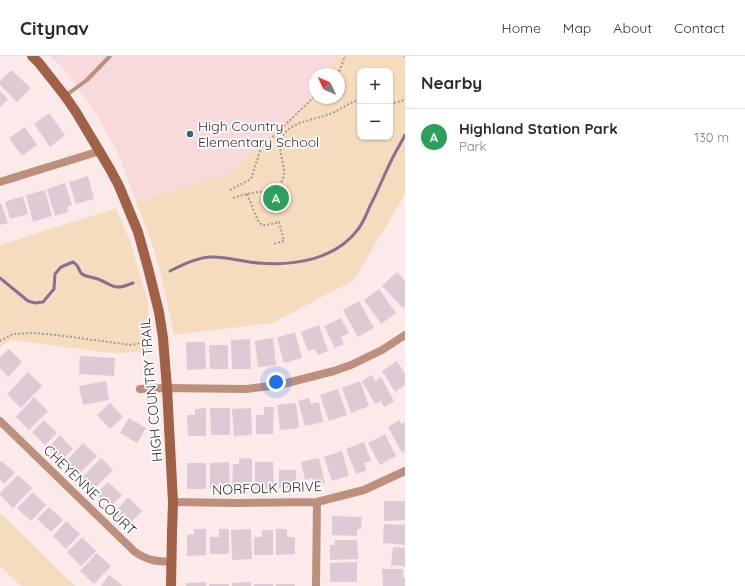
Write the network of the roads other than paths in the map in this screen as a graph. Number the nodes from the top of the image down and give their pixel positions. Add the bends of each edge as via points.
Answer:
1 (32, 56) edge
2 (110, 56) edge
3 (65, 96) junction
4 (100, 151) junction
5 (0, 182) edge
6 (405, 334) edge
7 (167, 388) junction
8 (140, 389) dead end
9 (0, 421) edge
10 (405, 471) edge
11 (173, 502) junction
12 (318, 502) junction
13 (171, 562) junction
14 (171, 586) edge
15 (316, 586) edge

1 - 3 street, HIGH COUNTRY TRAIL
2 - 3 lane via 87,80
3 - 4 street, HIGH COUNTRY TRAIL
4 - 5 street
4 - 7 street, HIGH COUNTRY TRAIL via 119,186 142,245 162,332
6 - 7 street via 382,350 351,365 279,385 246,389
7 - 8 street
7 - 11 street, HIGH COUNTRY TRAIL
9 - 13 street, CHEYENNE COURT via 135,552 153,561
10 - 12 street, NORFOLK DRIVE via 364,490
11 - 12 street, NORFOLK DRIVE
11 - 13 street, HIGH COUNTRY TRAIL
12 - 15 street
13 - 14 street, HIGH COUNTRY TRAIL

